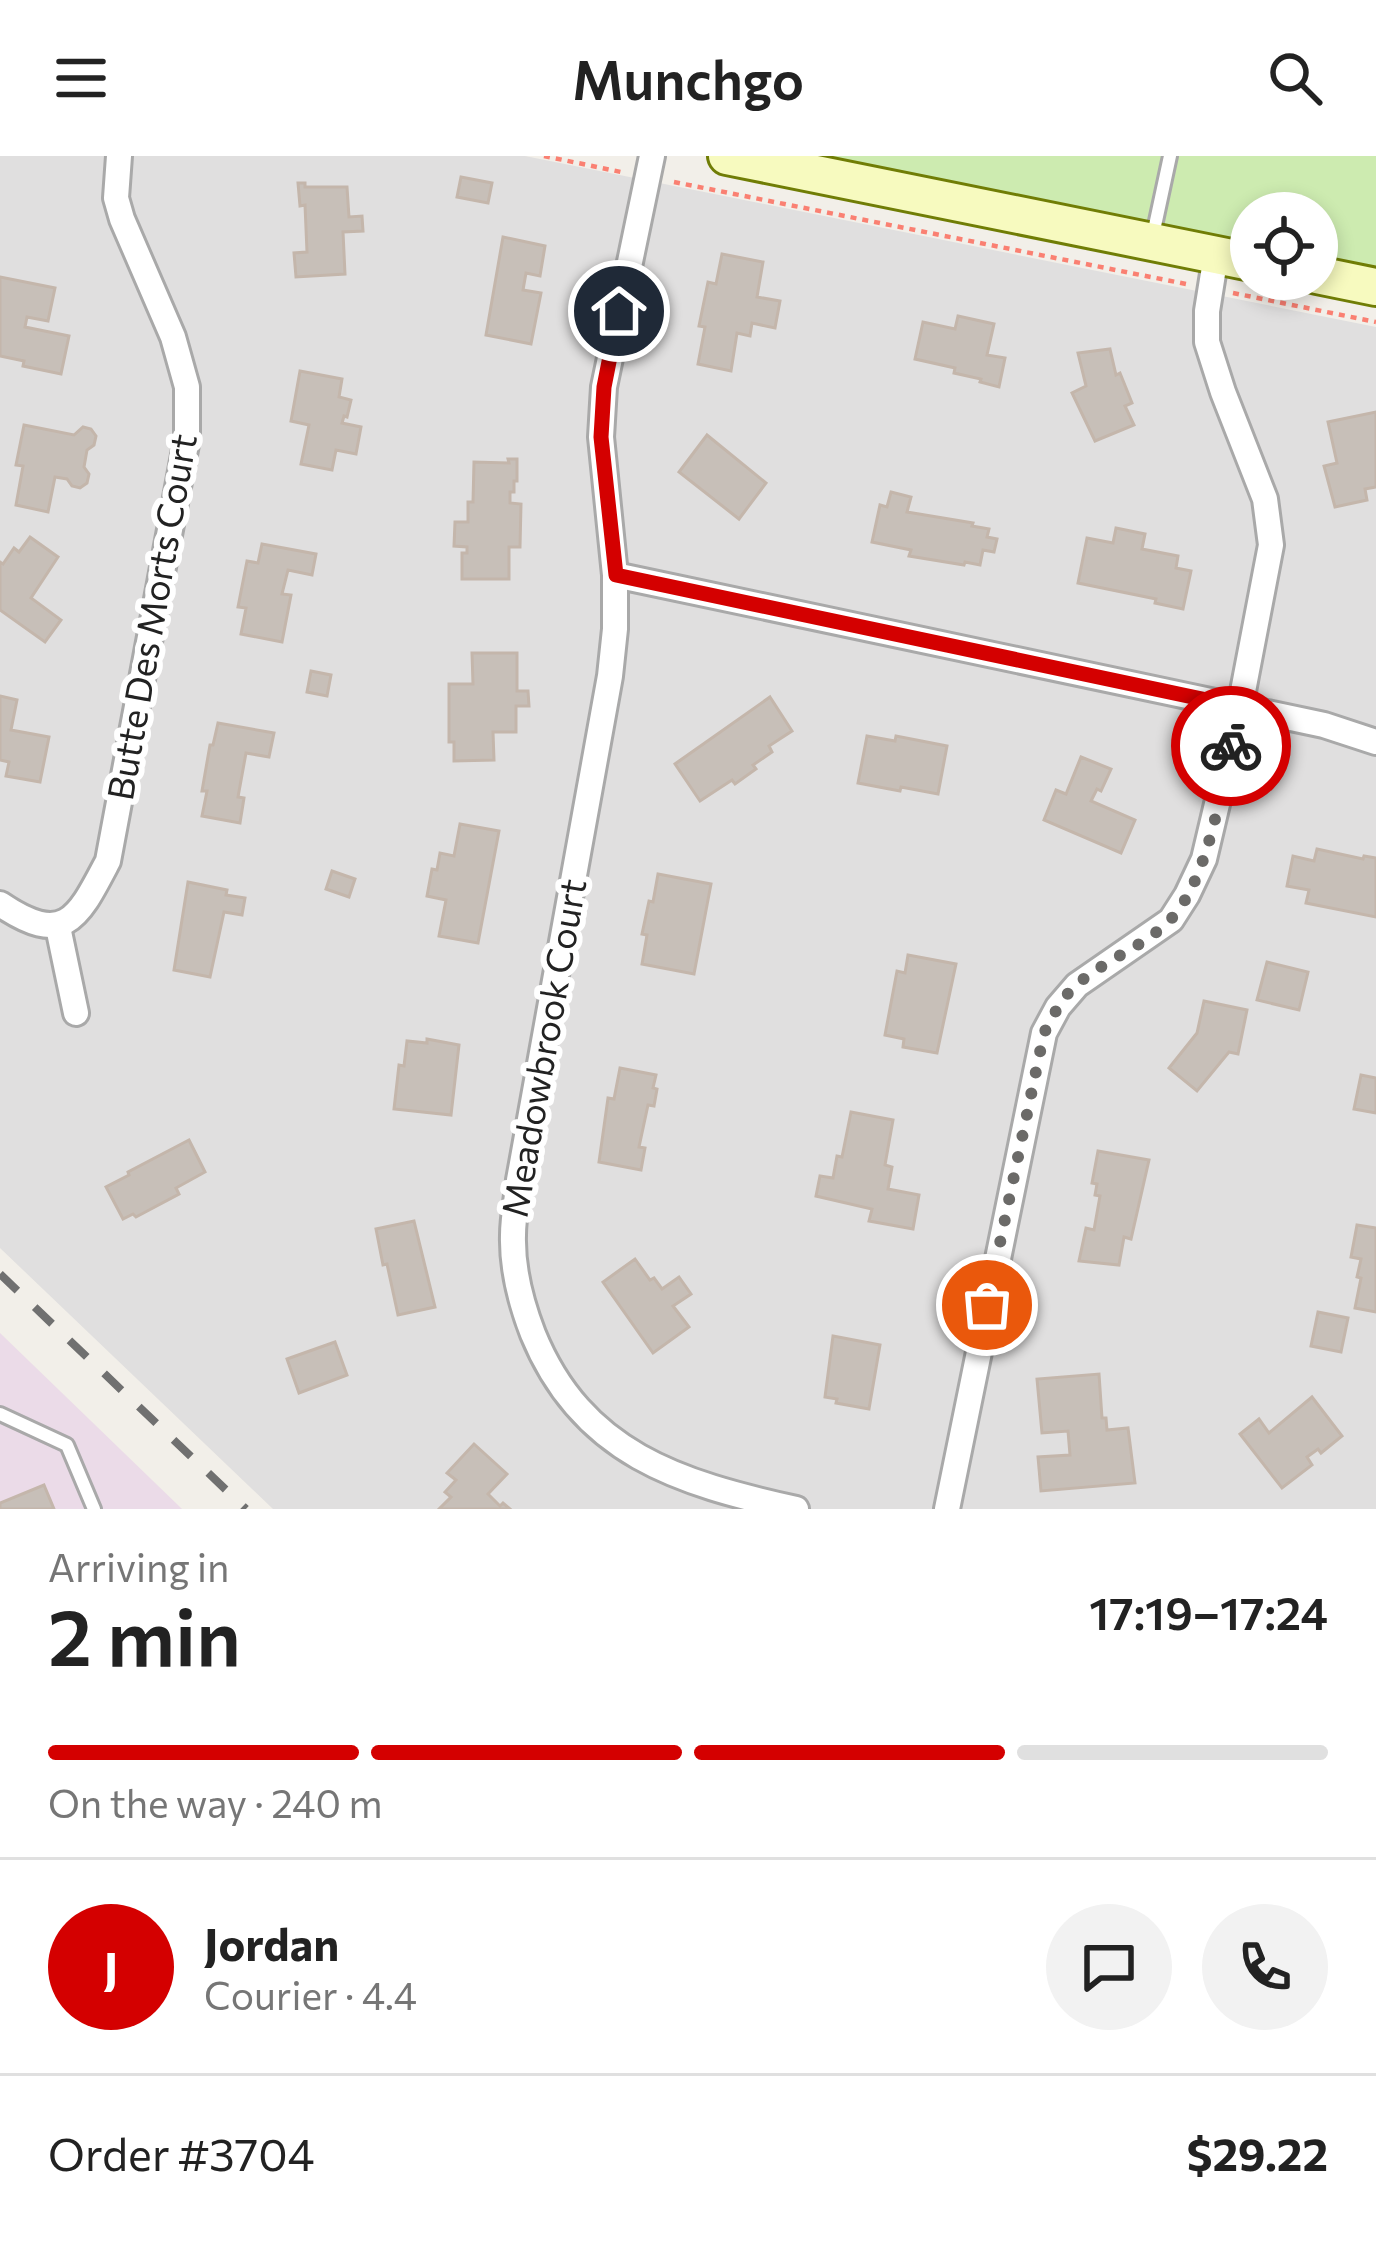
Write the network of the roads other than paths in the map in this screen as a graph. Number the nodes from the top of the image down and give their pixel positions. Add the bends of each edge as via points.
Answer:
1 (119, 156) edge
2 (727, 156) edge
3 (1170, 156) edge
4 (650, 166) edge
5 (1152, 242) junction
6 (1226, 268) edge
7 (1338, 279) edge
8 (1376, 287) edge
9 (616, 575) junction
10 (1240, 707) junction
11 (1376, 742) edge
12 (0, 904) edge
13 (58, 927) junction
14 (76, 1013) dead end
15 (0, 1414) edge
16 (94, 1509) edge
17 (796, 1509) edge
18 (947, 1509) edge

1 - 13 street, Butte Des Morts Court via 116,198 173,337 187,387 187,439 108,861 90,895
2 - 5 main road
3 - 5 lane
4 - 9 street, Meadowbrook Court via 604,387 601,437
5 - 6 main road
6 - 10 street via 1207,342 1265,499 1271,544
7 - 8 main road
9 - 10 street
9 - 17 street, Meadowbrook Court via 610,676 519,1180 516,1277 543,1357 604,1435 688,1479
10 - 11 street
10 - 18 street via 1204,859 1187,895 1171,920 1077,985 1044,1033
12 - 13 street
13 - 14 street
15 - 16 lane via 67,1445

